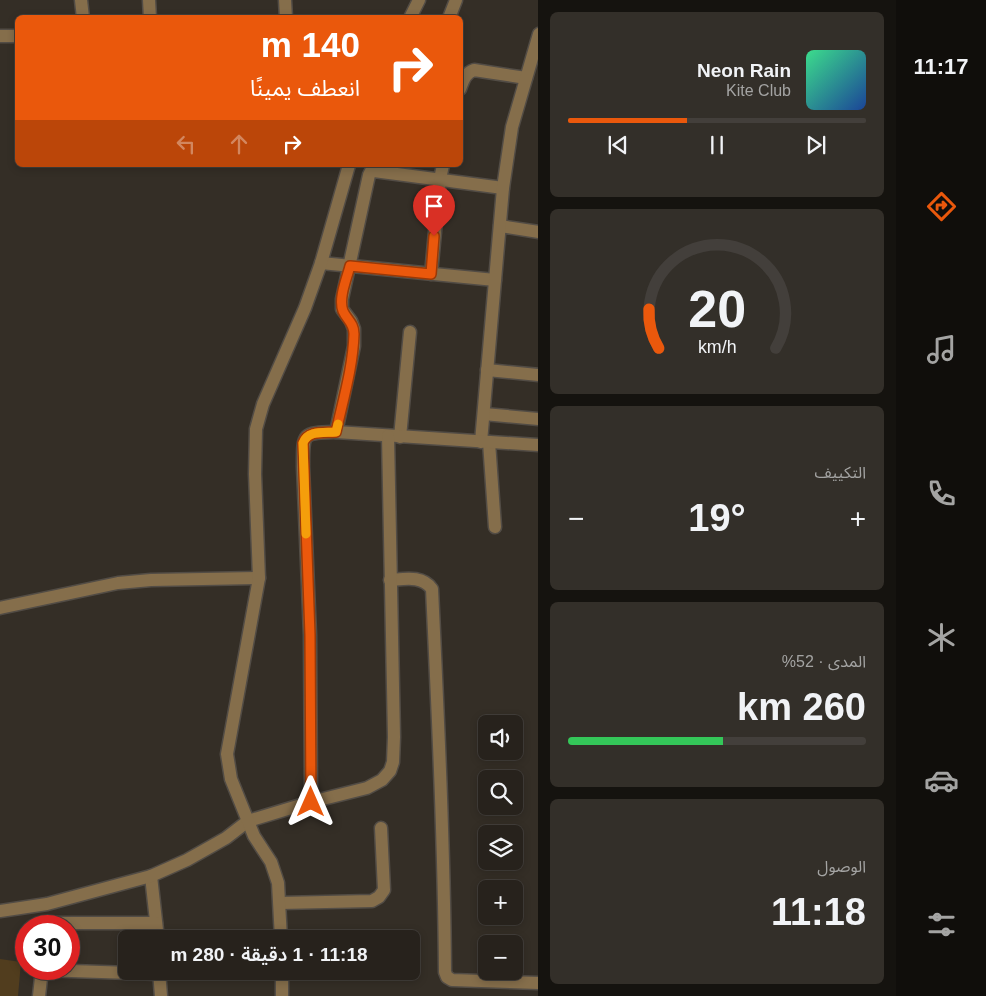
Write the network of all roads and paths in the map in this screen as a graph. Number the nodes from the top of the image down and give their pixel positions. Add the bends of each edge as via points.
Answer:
1 (81, 0) edge
2 (149, 0) edge
3 (284, 0) edge
4 (419, 0) edge
5 (456, 0) edge
6 (83, 15) edge
7 (150, 15) edge
8 (286, 15) edge
9 (412, 15) edge
10 (450, 15) edge
11 (538, 34) edge
12 (0, 36) edge
13 (15, 36) edge
14 (526, 78) junction
15 (463, 82) edge
16 (348, 167) edge
17 (443, 167) edge
18 (382, 168) edge
19 (440, 179) junction
20 (503, 188) junction
21 (500, 226) junction
22 (538, 232) edge
23 (321, 263) junction
24 (350, 266) junction
25 (431, 274) junction
26 (495, 280) junction
27 (410, 332) dead end
28 (487, 370) junction
29 (538, 375) edge
30 (484, 414) junction
31 (538, 418) edge
32 (336, 432) junction
33 (394, 436) junction
34 (485, 442) junction
35 (538, 445) edge
36 (495, 527) dead end
37 (259, 578) junction
38 (390, 580) junction
39 (0, 608) edge
40 (311, 802) junction
41 (248, 821) junction
42 (381, 828) dead end
43 (152, 876) junction
44 (280, 903) junction
45 (47, 904) junction
46 (0, 911) edge
47 (47, 915) edge
48 (156, 923) junction
49 (80, 924) edge
50 (157, 930) edge
51 (281, 930) edge
52 (80, 970) edge
53 (118, 972) edge
54 (41, 980) edge
55 (160, 980) edge
56 (282, 980) edge
57 (538, 983) edge
58 (39, 996) edge
59 (161, 996) edge
60 (282, 996) edge

1 - 6 street
2 - 7 street
3 - 8 street
4 - 9 street
5 - 10 street
11 - 14 street
12 - 13 street
14 - 15 street via 474,70
14 - 20 street via 512,127
16 - 23 street
17 - 19 street
18 - 19 street
18 - 24 street via 369,175
19 - 20 street
19 - 25 street
20 - 21 street
21 - 22 street
21 - 26 street
23 - 24 street
23 - 37 street via 302,317 263,404 256,429
24 - 25 street
24 - 32 street via 342,309 352,321 354,346
25 - 26 street
26 - 28 street
27 - 33 street
28 - 29 street
28 - 30 street
30 - 31 street
30 - 34 street
32 - 33 street
32 - 40 street via 312,433 305,437 303,443 310,635
33 - 34 street
33 - 38 street
34 - 35 street
34 - 36 street
37 - 39 street via 118,583
37 - 41 street via 227,754 231,779
38 - 40 street via 394,737 390,771 367,788
38 - 57 street via 423,580 432,589 443,819 444,972 452,980
40 - 41 street
41 - 43 street via 226,838
41 - 44 street via 271,862
42 - 44 street via 384,890 379,897 372,901
43 - 45 street
43 - 48 street
44 - 51 street
45 - 46 street
45 - 47 street
48 - 49 street
48 - 50 street
52 - 53 street
54 - 58 street
55 - 59 street
56 - 60 street

